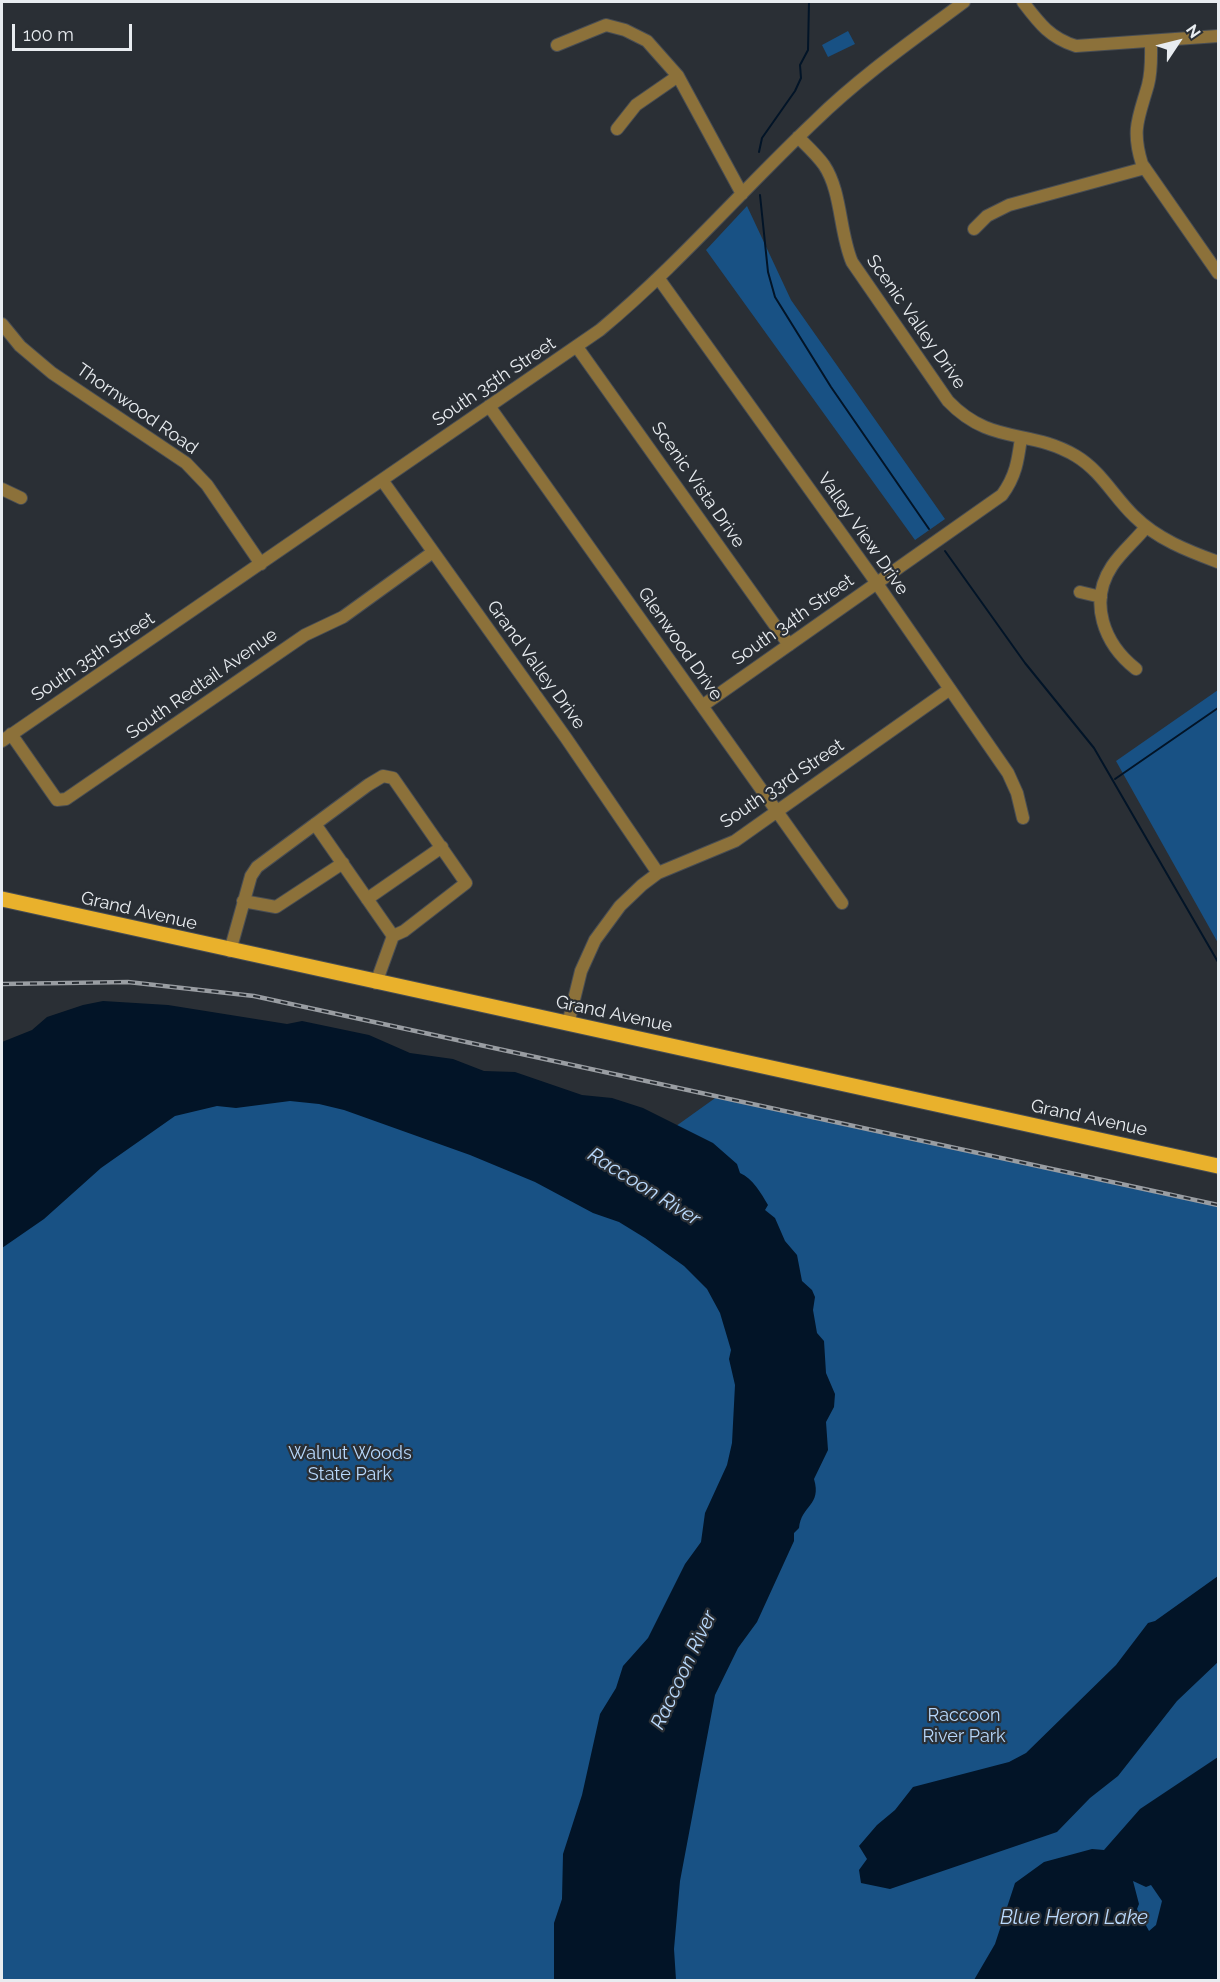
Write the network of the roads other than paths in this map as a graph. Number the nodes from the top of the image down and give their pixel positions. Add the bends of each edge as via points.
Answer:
1 (964, 2) edge
2 (1023, 2) edge
3 (1218, 36) edge
4 (1151, 42) junction
5 (557, 45) dead end
6 (678, 76) junction
7 (617, 129) dead end
8 (798, 138) junction
9 (1145, 168) junction
10 (742, 194) junction
11 (975, 229) dead end
12 (1218, 273) edge
13 (659, 279) junction
14 (2, 324) edge
15 (577, 347) junction
16 (489, 406) junction
17 (1021, 438) junction
18 (382, 480) junction
19 (2, 489) edge
20 (21, 498) dead end
21 (1146, 527) junction
22 (433, 552) junction
23 (1218, 562) edge
24 (261, 564) junction
25 (877, 583) junction
26 (1080, 592) dead end
27 (1101, 597) junction
28 (789, 645) junction
29 (1136, 669) dead end
30 (950, 689) junction
31 (702, 706) junction
32 (6, 738) edge
33 (776, 811) junction
34 (1023, 818) dead end
35 (315, 824) junction
36 (442, 847) junction
37 (343, 863) junction
38 (658, 873) junction
39 (2, 899) edge
40 (367, 899) junction
41 (243, 901) junction
42 (842, 903) dead end
43 (393, 936) junction
44 (230, 951) junction
45 (376, 983) junction
46 (568, 1024) junction
47 (1218, 1166) edge

1 - 8 street, South 35th Street via 868,73
2 - 4 street via 1059,41 1076,46
3 - 4 street
4 - 9 street via 1150,74 1136,125 1137,148
5 - 6 street via 606,25 647,41
6 - 7 street via 636,105
6 - 10 street
8 - 10 street, South 35th Street
8 - 17 street, Scenic Valley Drive via 824,165 832,181 845,247 852,262 948,401 981,427
9 - 11 street via 1009,205 987,216
9 - 12 street
10 - 13 street, South 35th Street
13 - 15 street, South 35th Street
13 - 25 street, Valley View Drive
14 - 24 street, Thornwood Road via 44,366 191,468 207,484
15 - 16 street, South 35th Street
15 - 28 street, Scenic Vista Drive
16 - 18 street, South 35th Street
16 - 31 street, Glenwood Drive
17 - 21 street, Scenic Valley Drive via 1052,444 1078,457
17 - 25 street, South 34th Street via 1012,482 1002,495
18 - 22 street, Grand Valley Drive
18 - 24 street, South 35th Street
19 - 20 street
21 - 23 street, Scenic Valley Drive via 1178,546
21 - 27 street via 1111,568
22 - 32 street, South Redtail Avenue via 343,617 305,634 66,799 57,800
22 - 38 street, Grand Valley Drive
24 - 32 street, South 35th Street
25 - 28 street, South 34th Street
25 - 30 street, Valley View Drive
26 - 27 street
27 - 29 street via 1102,620 1110,642
28 - 31 street, South 34th Street
30 - 33 street, South 33rd Street
30 - 34 street, Valley View Drive via 1008,772
31 - 33 street, Glenwood Drive
33 - 38 street, South 33rd Street via 735,841
33 - 42 street, Glenwood Drive
35 - 36 street via 383,776 393,778
35 - 37 street
35 - 41 street via 257,867
36 - 40 street
36 - 43 street via 466,883
37 - 40 street
37 - 41 street via 276,908
38 - 46 street, South 33rd Street via 620,906 595,940 581,971
39 - 44 main road, Grand Avenue
40 - 43 street
41 - 44 street
43 - 45 street
44 - 45 main road, Grand Avenue
45 - 46 main road, Grand Avenue
46 - 47 main road, Grand Avenue

